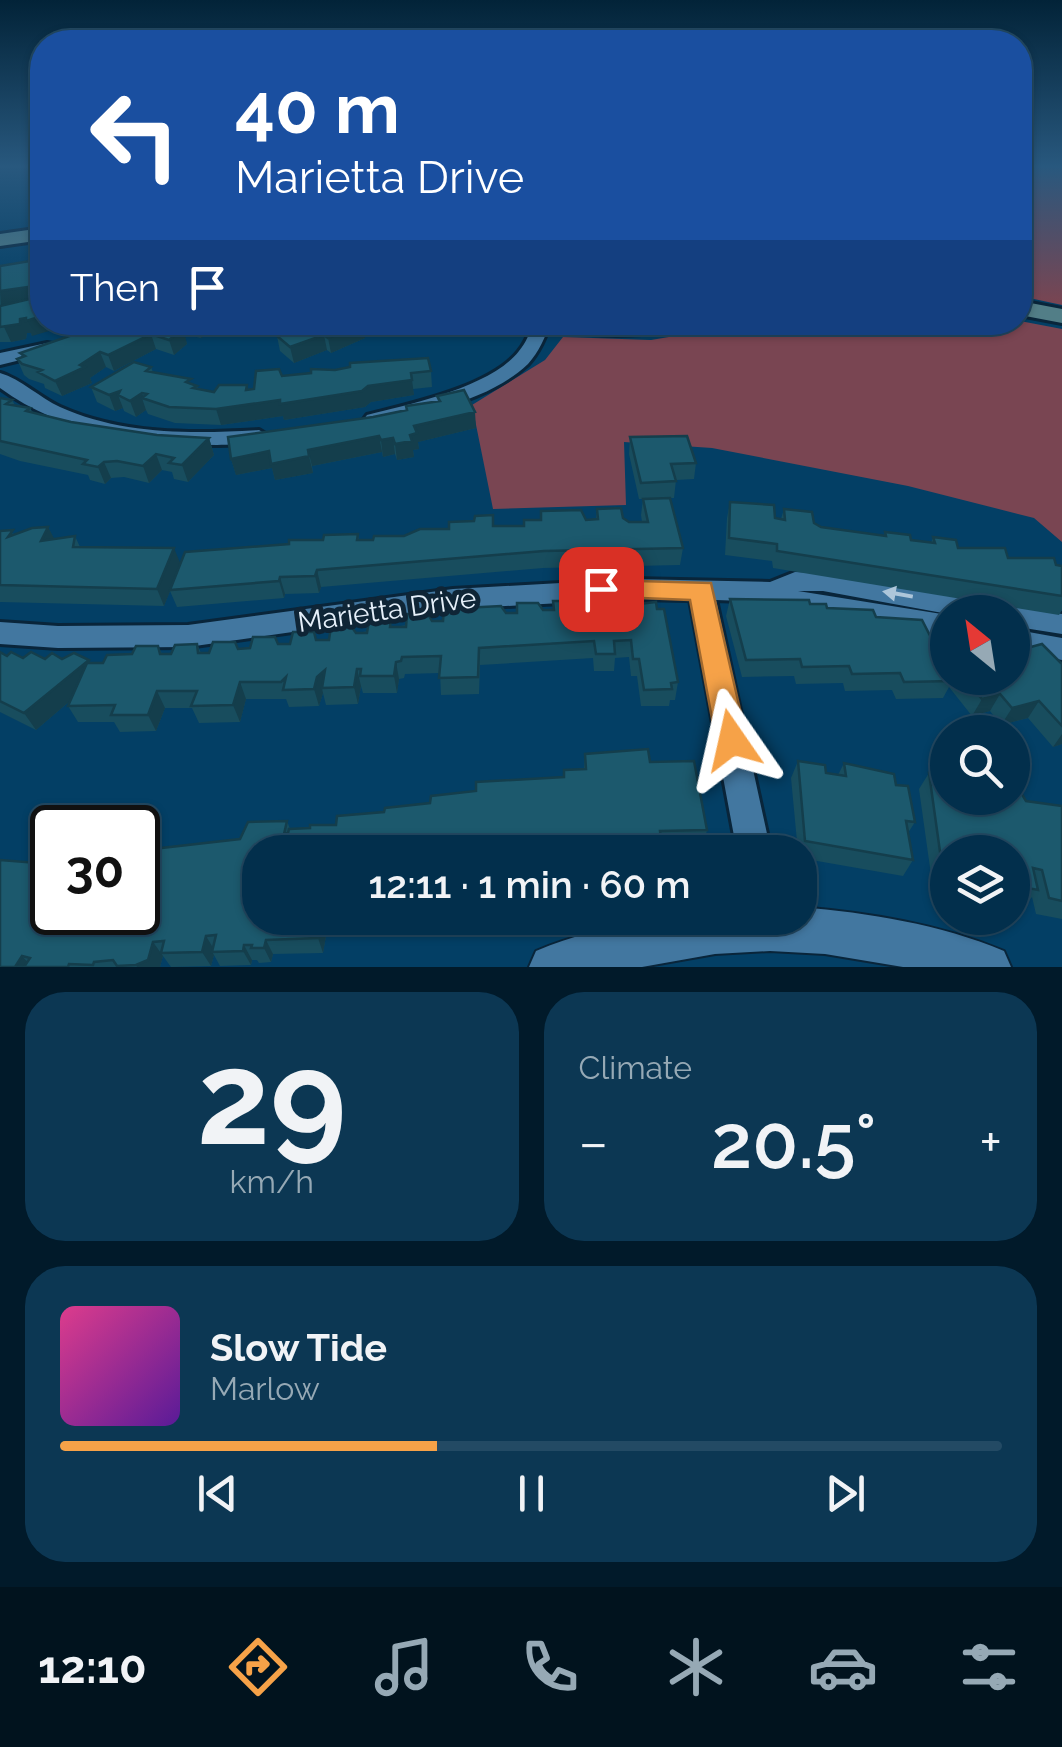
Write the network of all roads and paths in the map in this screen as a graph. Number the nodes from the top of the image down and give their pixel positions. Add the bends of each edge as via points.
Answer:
1 (30, 236) edge
2 (0, 240) edge
3 (1032, 310) edge
4 (1062, 316) edge
5 (536, 335) edge
6 (66, 342) edge
7 (0, 359) edge
8 (0, 379) edge
9 (359, 422) edge
10 (279, 434) edge
11 (701, 590) junction
12 (774, 592) junction
13 (930, 601) edge
14 (1030, 619) edge
15 (930, 623) edge
16 (1062, 624) edge
17 (0, 633) edge
18 (1030, 643) edge
19 (1062, 649) edge
20 (751, 835) edge
21 (817, 931) edge
22 (696, 935) edge
23 (618, 959) edge
24 (552, 967) edge
25 (988, 967) edge

1 - 2 main road
3 - 4 main road
5 - 9 street via 510,369
6 - 7 street
8 - 10 street via 55,412 124,430 205,438
11 - 12 street, Marietta Drive
11 - 17 street, Marietta Drive via 513,593 188,636
11 - 20 street
13 -> 12 street, Marietta Drive via 823,582 795,581
12 - 15 street, Marietta Drive
14 - 16 street
18 - 19 street
21 - 25 street
22 - 23 street
23 - 24 street

